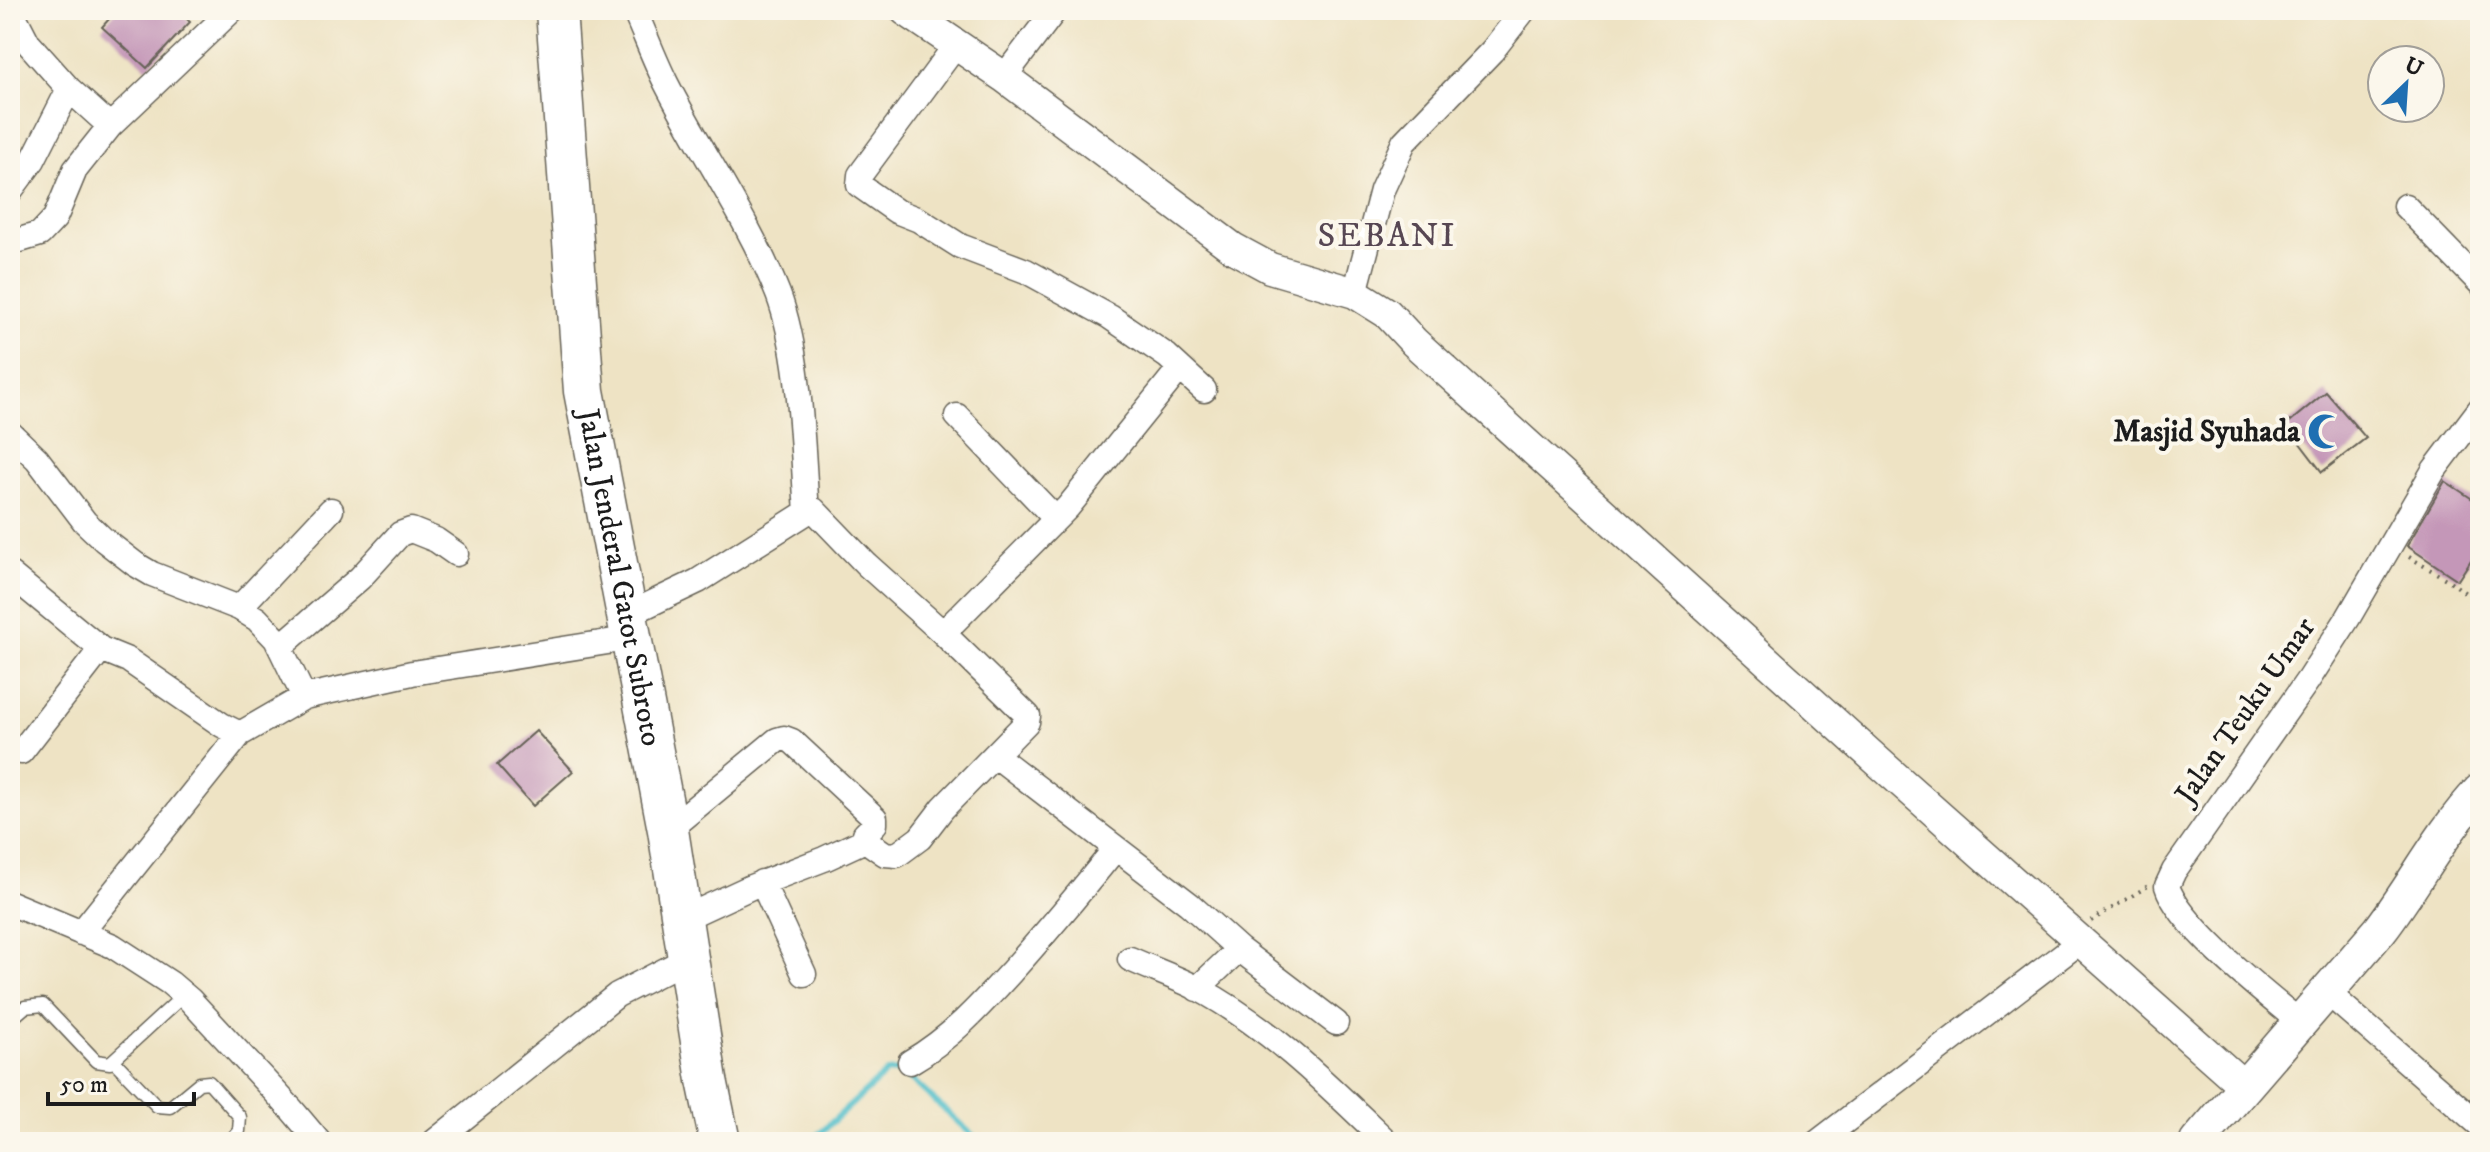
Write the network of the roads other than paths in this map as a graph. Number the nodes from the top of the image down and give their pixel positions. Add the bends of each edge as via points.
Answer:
1 (11, 10) edge
2 (232, 10) edge
3 (556, 10) edge
4 (634, 10) edge
5 (905, 10) edge
6 (1055, 10) edge
7 (1524, 10) edge
8 (956, 45) junction
9 (1004, 77) junction
10 (69, 89) junction
11 (110, 126) junction
12 (10, 191) edge
13 (2405, 206) dead end
14 (10, 243) edge
15 (2480, 283) edge
16 (1355, 293) junction
17 (1180, 368) junction
18 (1204, 390) dead end
19 (2480, 409) edge
20 (957, 416) dead end
21 (10, 433) edge
22 (331, 510) dead end
23 (807, 512) junction
24 (1056, 519) junction
25 (456, 554) dead end
26 (10, 574) edge
27 (239, 608) junction
28 (630, 626) junction
29 (943, 633) junction
30 (280, 647) junction
31 (101, 649) junction
32 (304, 697) junction
33 (240, 734) junction
34 (21, 752) dead end
35 (996, 756) junction
36 (2480, 791) edge
37 (668, 830) junction
38 (865, 840) junction
39 (1115, 849) junction
40 (762, 882) junction
41 (10, 903) edge
42 (682, 919) junction
43 (81, 933) junction
44 (2077, 936) junction
45 (1239, 949) junction
46 (687, 959) junction
47 (1130, 959) dead end
48 (804, 974) dead end
49 (1197, 989) junction
50 (2328, 993) junction
51 (184, 995) junction
52 (10, 1020) edge
53 (1336, 1023) dead end
54 (2301, 1023) junction
55 (114, 1061) junction
56 (910, 1062) dead end
57 (2245, 1087) junction
58 (2480, 1125) edge
59 (229, 1142) edge
60 (319, 1142) edge
61 (434, 1142) edge
62 (720, 1142) edge
63 (1387, 1142) edge
64 (1818, 1142) edge
65 (2197, 1142) edge

1 - 10 street via 28,43
2 - 11 street
3 - 28 highway, Jalan Jenderal Gatot Subroto via 584,391
4 - 23 street via 778,296 797,387
5 - 8 street
6 - 9 street
7 - 16 street via 1404,142 1382,190
8 - 9 street
8 - 17 street via 860,175 859,185 960,246 1026,271 1110,317
9 - 16 street via 1233,248 1270,268
10 - 11 street
10 - 12 street via 33,160
11 - 14 street via 75,170 55,218 40,234
13 - 15 street
16 - 44 street via 1387,313
17 - 18 street
17 - 24 street
19 - 54 street, Jalan Teuku Umar via 2434,470 2308,680 2167,886 2184,914 2228,962
20 - 24 street
21 - 27 street via 104,540 152,574
22 - 27 street
23 - 28 street
23 - 29 street via 821,514 866,564
24 - 29 street
25 - 30 street via 411,530 400,534 360,578
26 - 31 street
27 - 30 street via 257,619
28 - 32 street
28 - 37 highway, Jalan Jenderal Gatot Subroto
29 - 35 street via 1028,716
30 - 32 street
31 - 33 street via 128,660
31 - 34 street
32 - 33 street
33 - 43 street
35 - 38 street via 906,850 885,854
35 - 39 street
36 - 50 main road
37 - 38 street via 784,738 875,818
37 - 42 highway, Jalan Jenderal Gatot Subroto
38 - 40 street
39 - 45 street
39 - 56 street via 983,1002 937,1046
40 - 42 street
40 - 48 street
41 - 43 street
42 - 46 highway, Jalan Jenderal Gatot Subroto
43 - 51 street via 113,946
44 - 57 street
44 - 64 street
45 - 49 street
45 - 53 street
46 - 61 street via 617,995
46 - 62 highway, Jalan Jenderal Gatot Subroto
47 - 49 street
49 - 63 street via 1262,1029
50 - 54 main road
50 - 58 street
51 - 55 lane
51 - 60 street
52 - 55 lane via 25,1007 43,1005 96,1061
54 - 57 main road
55 - 59 lane via 157,1106 170,1107 199,1083 209,1082 240,1117 239,1131
57 - 65 main road

